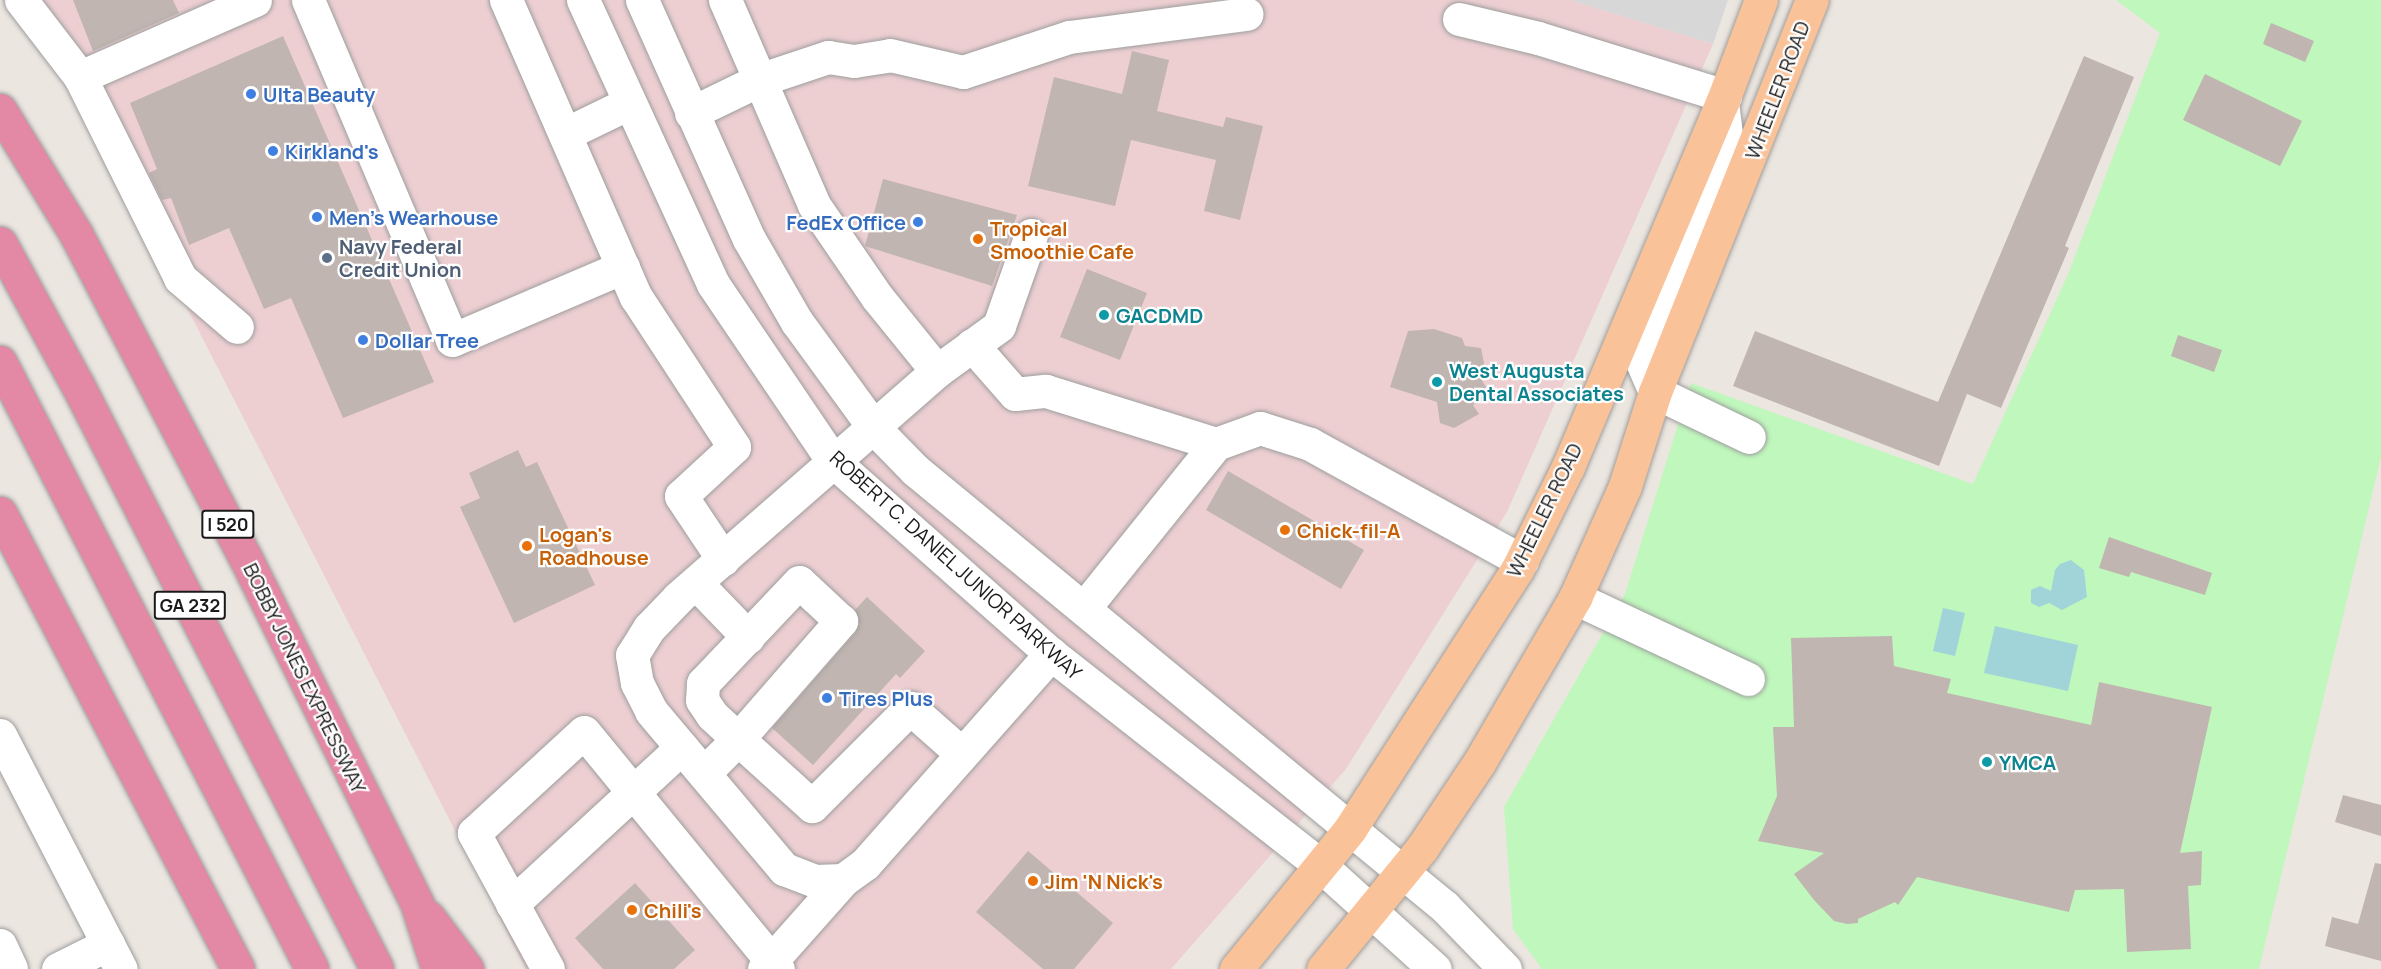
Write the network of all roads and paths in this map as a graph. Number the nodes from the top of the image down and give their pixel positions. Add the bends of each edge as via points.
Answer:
1 (21, 0) edge
2 (255, 0) edge
3 (308, 0) edge
4 (506, 0) edge
5 (583, 0) edge
6 (642, 0) edge
7 (725, 0) edge
8 (1761, 0) edge
9 (1812, 0) edge
10 (209, 8) edge
11 (1247, 14) dead end
12 (1460, 19) dead end
13 (80, 77) junction
14 (759, 80) junction
15 (1724, 99) junction
16 (627, 105) junction
17 (0, 111) edge
18 (691, 113) junction
19 (565, 134) junction
20 (1031, 235) dead end
21 (0, 243) edge
22 (623, 267) junction
23 (237, 327) dead end
24 (972, 345) junction
25 (0, 362) edge
26 (937, 371) junction
27 (1655, 392) junction
28 (875, 429) junction
29 (1749, 437) dead end
30 (1216, 444) junction
31 (833, 461) junction
32 (0, 513) edge
33 (723, 559) junction
34 (1522, 561) junction
35 (696, 583) junction
36 (1575, 598) junction
37 (1084, 608) junction
38 (748, 637) junction
39 (1051, 654) junction
40 (1748, 679) dead end
41 (0, 735) edge
42 (738, 739) junction
43 (682, 747) junction
44 (962, 754) junction
45 (704, 773) junction
46 (631, 790) junction
47 (1350, 829) junction
48 (1319, 864) junction
49 (1402, 870) junction
50 (843, 880) junction
51 (417, 904) junction
52 (512, 904) junction
53 (1372, 911) junction
54 (0, 945) edge
55 (115, 956) edge
56 (771, 967) edge
57 (11, 969) edge
58 (58, 969) edge
59 (238, 969) edge
60 (312, 969) edge
61 (377, 969) edge
62 (438, 969) edge
63 (467, 969) edge
64 (548, 969) edge
65 (1236, 969) edge
66 (1323, 969) edge
67 (1435, 969) edge
68 (1504, 969) edge

1 - 13 street
2 - 10 street
3 - 22 street via 452,340
4 - 19 street
5 - 16 street, ROBERT C. DANIEL JUNIOR PARKWAY
6 - 18 street
7 - 14 street
8 - 15 main road, WHEELER ROAD
9 - 27 main road, WHEELER ROAD
10 - 13 street
11 - 14 street via 1070,37 963,72 890,55 854,61 828,57
12 - 15 street via 1560,45
13 - 23 street via 180,278
14 - 18 street
14 - 26 street via 814,205 877,297
15 - 27 street via 1728,149 1638,355
15 - 34 main road, WHEELER ROAD via 1568,467
16 - 19 street
16 - 31 street, ROBERT C. DANIEL JUNIOR PARKWAY via 713,284
17 - 51 highway, BOBBY JONES EXPRESSWAY / I 520 via 76,234 141,354
18 - 28 street via 749,239 797,322
19 - 22 street
20 - 24 street via 999,326
21 - 61 highway, GA 232 via 77,384
22 - 33 street via 636,297 735,447 681,496
24 - 26 street
24 - 30 street via 1015,394 1046,391
25 - 60 highway, GA 232
26 - 28 street
27 - 29 street
27 - 36 main road, WHEELER ROAD via 1625,486
28 - 31 street
28 - 37 street via 915,470
30 - 34 street via 1260,428 1310,444
30 - 37 street
31 - 33 street
31 - 39 street, ROBERT C. DANIEL JUNIOR PARKWAY
32 - 59 highway
33 - 35 street
34 - 47 main road, WHEELER ROAD
35 - 38 street
35 - 43 street via 649,628 632,655 637,683 651,711
36 - 40 street
36 - 49 main road, WHEELER ROAD via 1479,763
37 - 47 street
38 - 42 street via 703,683 702,700
38 - 42 street via 800,582 842,621
39 - 44 street
39 - 48 street, ROBERT C. DANIEL JUNIOR PARKWAY
41 - 55 street
42 - 44 street via 812,806 910,708
42 - 45 street
43 - 45 street
43 - 46 street
44 - 50 street via 878,852
45 - 50 street via 784,868 815,880
46 - 52 street
46 - 52 street via 585,732 474,833
46 - 56 street
47 - 48 main road, WHEELER ROAD
47 - 49 street
48 - 53 street, ROBERT C. DANIEL JUNIOR PARKWAY
48 - 65 main road, WHEELER ROAD
49 - 53 main road, WHEELER ROAD
49 - 68 street via 1445,907
50 - 56 street
51 - 62 highway, BOBBY JONES EXPRESSWAY / I 520
51 - 63 highway
52 - 64 street
53 - 66 main road, WHEELER ROAD
53 - 67 street, ROBERT C. DANIEL JUNIOR PARKWAY
54 - 57 street
55 - 58 street

